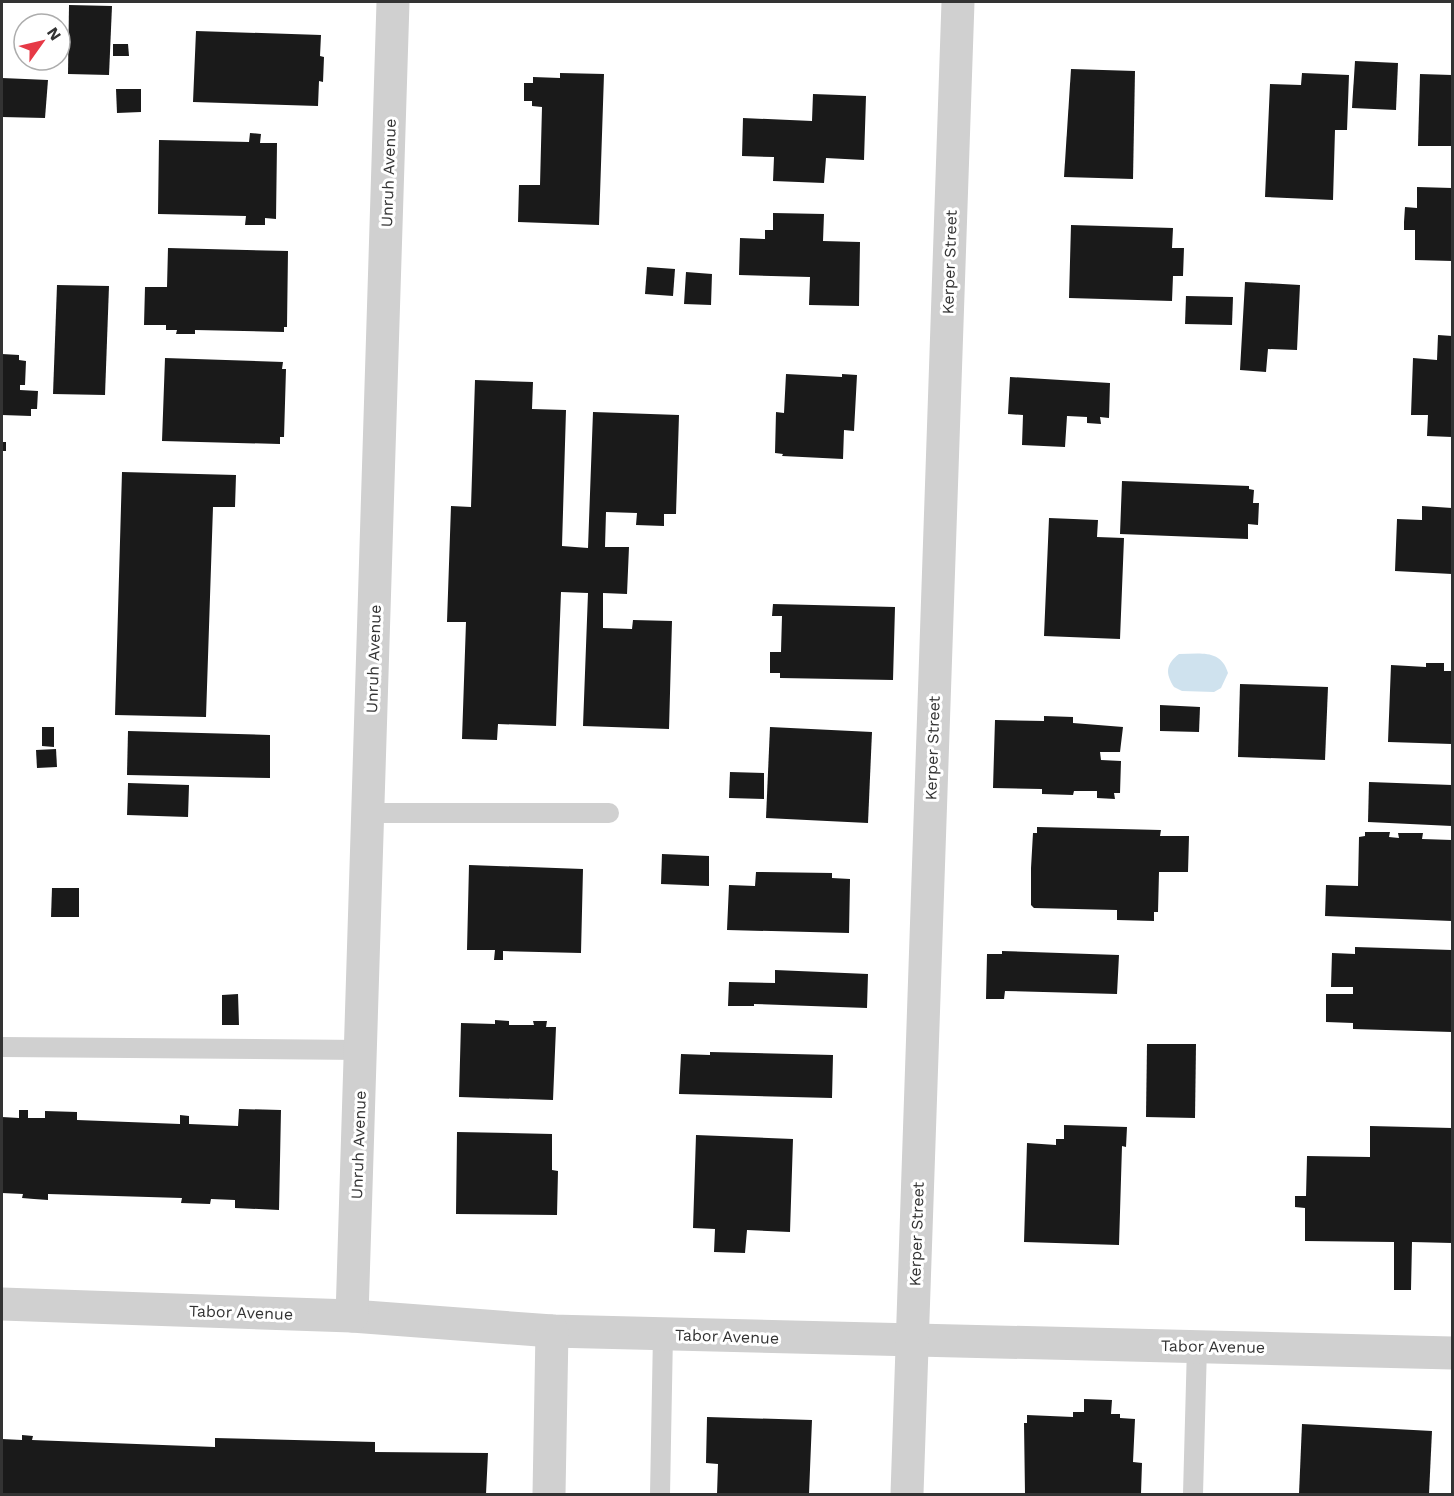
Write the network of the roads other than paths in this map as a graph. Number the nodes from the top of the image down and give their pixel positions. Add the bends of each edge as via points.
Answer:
1 (393, 2) edge
2 (958, 2) edge
3 (368, 813) junction
4 (609, 813) dead end
5 (2, 1047) edge
6 (361, 1050) junction
7 (2, 1304) edge
8 (352, 1316) junction
9 (552, 1331) junction
10 (663, 1334) junction
11 (912, 1341) junction
12 (1197, 1346) junction
13 (1452, 1353) edge
14 (549, 1494) edge
15 (660, 1494) edge
16 (907, 1494) edge
17 (1193, 1494) edge

1 - 3 street, Unruh Avenue
2 - 11 street, Kerper Street
3 - 4 lane
3 - 6 street, Unruh Avenue
5 - 6 lane
6 - 8 street, Unruh Avenue
7 - 8 street, Tabor Avenue
8 - 9 street, Tabor Avenue
9 - 10 street, Tabor Avenue
9 - 14 street
10 - 11 street, Tabor Avenue
10 - 15 lane
11 - 12 street, Tabor Avenue
11 - 16 street, Kerper Street
12 - 13 street, Tabor Avenue
12 - 17 lane

